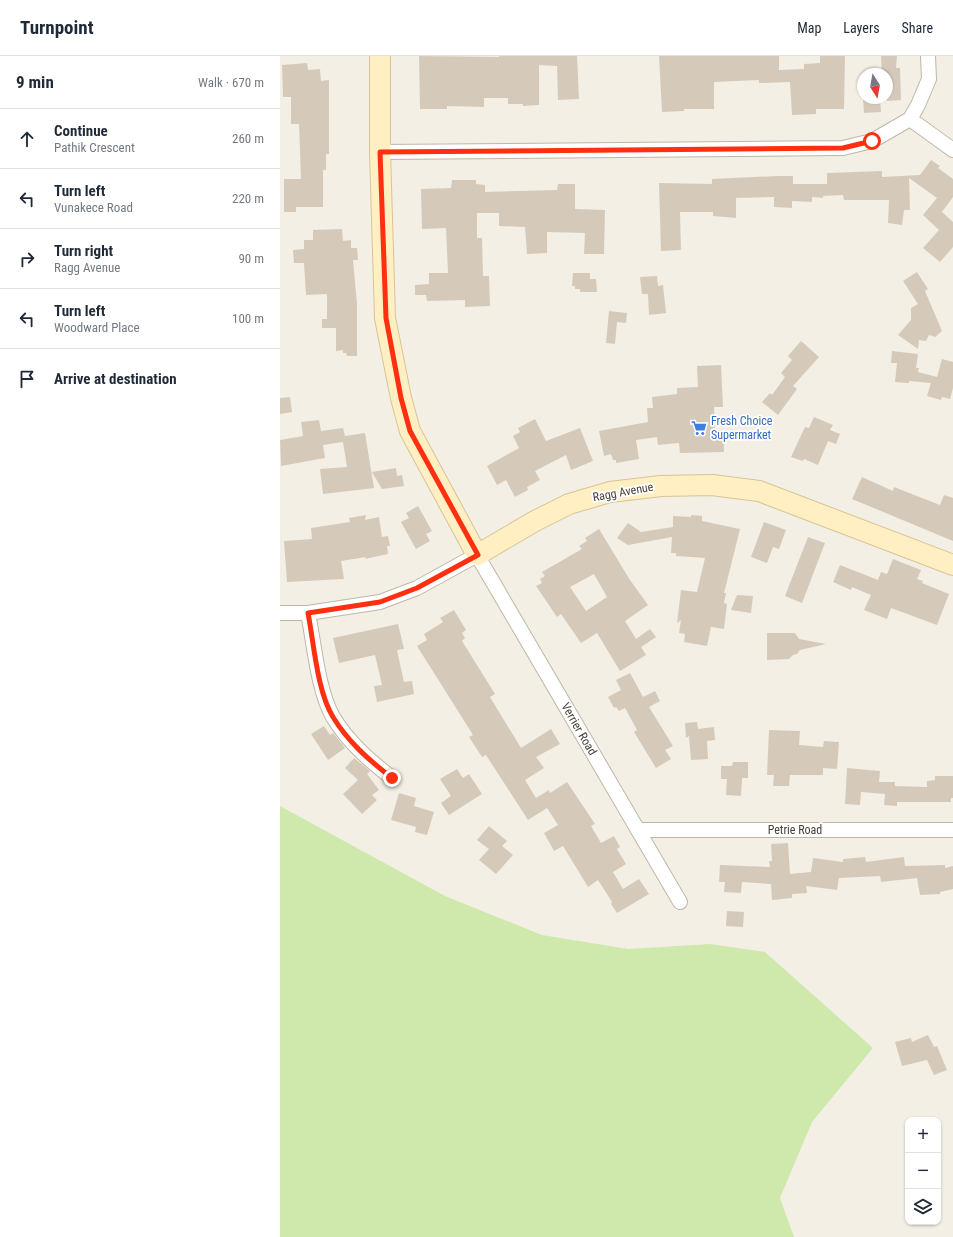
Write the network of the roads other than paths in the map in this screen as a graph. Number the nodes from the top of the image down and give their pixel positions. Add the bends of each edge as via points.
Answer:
1 (380, 56) edge
2 (928, 56) edge
3 (910, 119) junction
4 (953, 150) edge
5 (380, 152) junction
6 (478, 555) junction
7 (953, 565) edge
8 (308, 613) junction
9 (280, 614) edge
10 (392, 778) dead end
11 (638, 830) junction
12 (953, 830) edge
13 (680, 902) dead end

1 - 5 main road
2 - 3 street via 929,79
3 - 4 street
3 - 5 street via 872,141 843,148
5 - 6 main road via 386,318 401,398 410,431
6 - 7 main road, Ragg Avenue via 569,504 610,492 661,486 712,485 759,491
6 - 8 street, Ragg Avenue via 417,588 380,602
6 - 11 street, Verrier Road
8 - 9 street, Ragg Avenue
8 - 10 street via 323,693 332,716 349,740
11 - 12 street, Petrie Road
11 - 13 street, Verrier Road

